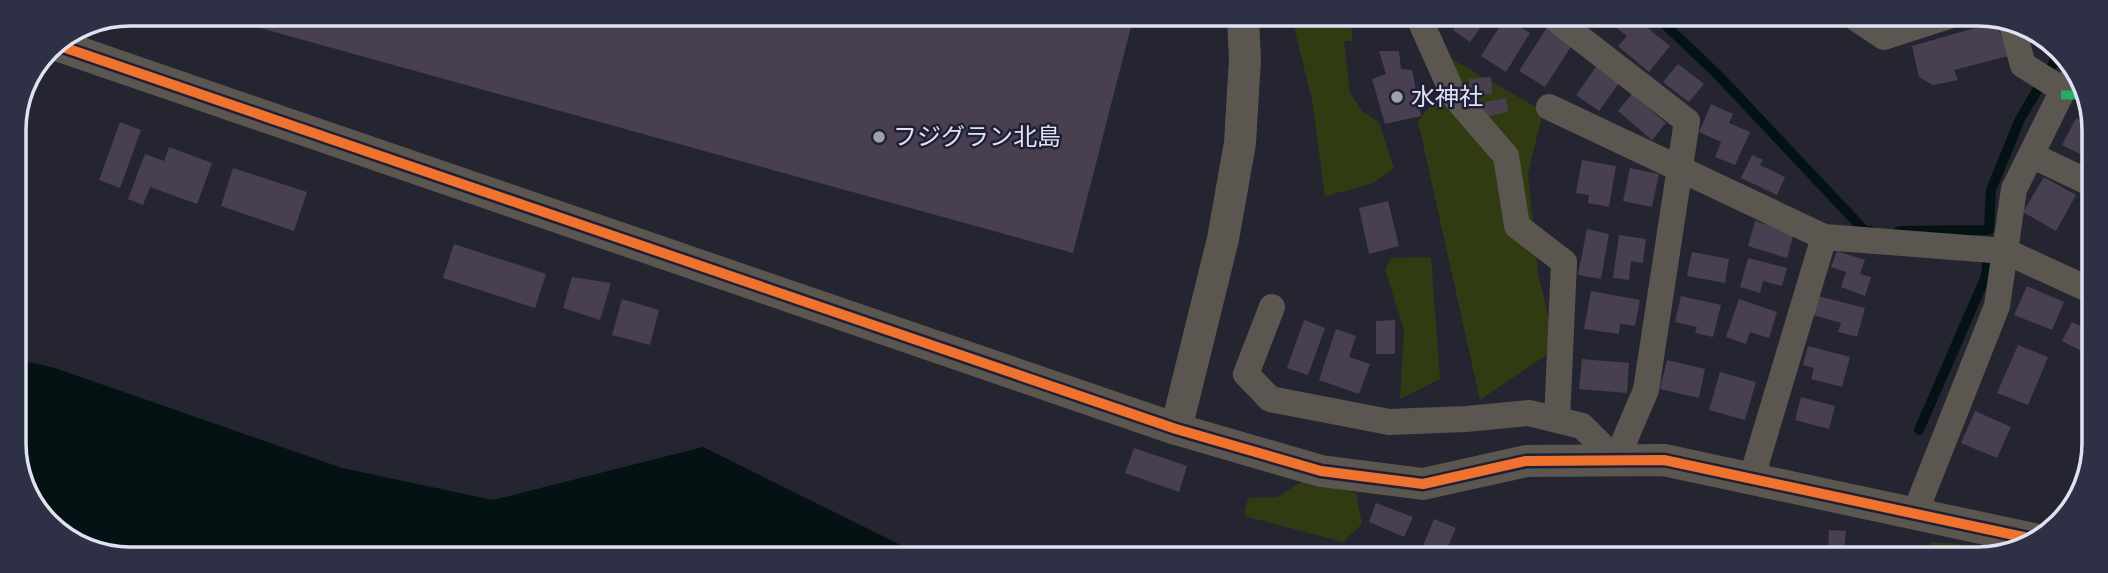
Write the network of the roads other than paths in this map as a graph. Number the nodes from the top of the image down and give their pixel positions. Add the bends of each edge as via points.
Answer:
1 (1243, 26) edge
2 (1423, 26) edge
3 (1564, 26) edge
4 (1868, 26) edge
5 (1916, 26) edge
6 (2014, 33) edge
7 (69, 47) edge
8 (2069, 83) edge
9 (1549, 107) dead end
10 (2031, 155) junction
11 (1681, 169) junction
12 (2082, 179) edge
13 (1824, 237) junction
14 (2005, 251) junction
15 (2082, 286) edge
16 (1272, 307) dead end
17 (1557, 420) junction
18 (1175, 429) junction
19 (1616, 460) junction
20 (1752, 477) junction
21 (1915, 513) junction
22 (2022, 537) edge

1 - 18 street via 1241,143 1223,239
2 - 17 street via 1454,96 1506,156 1517,226 1564,262
3 - 11 street via 1687,121
4 - 5 street via 1884,37
6 - 8 street via 2023,65
7 - 18 street
8 - 10 street
9 - 11 street
10 - 12 street
10 - 14 street via 2014,189
11 - 13 street
11 - 19 street via 1646,390
13 - 14 street
13 - 20 street
14 - 15 street
14 - 21 street via 1997,306
16 - 17 street via 1247,374 1270,399 1389,422 1529,413
17 - 19 street via 1582,426
18 - 19 street via 1321,471 1423,484 1526,461
19 - 20 street via 1664,460
20 - 21 street
21 - 22 street

